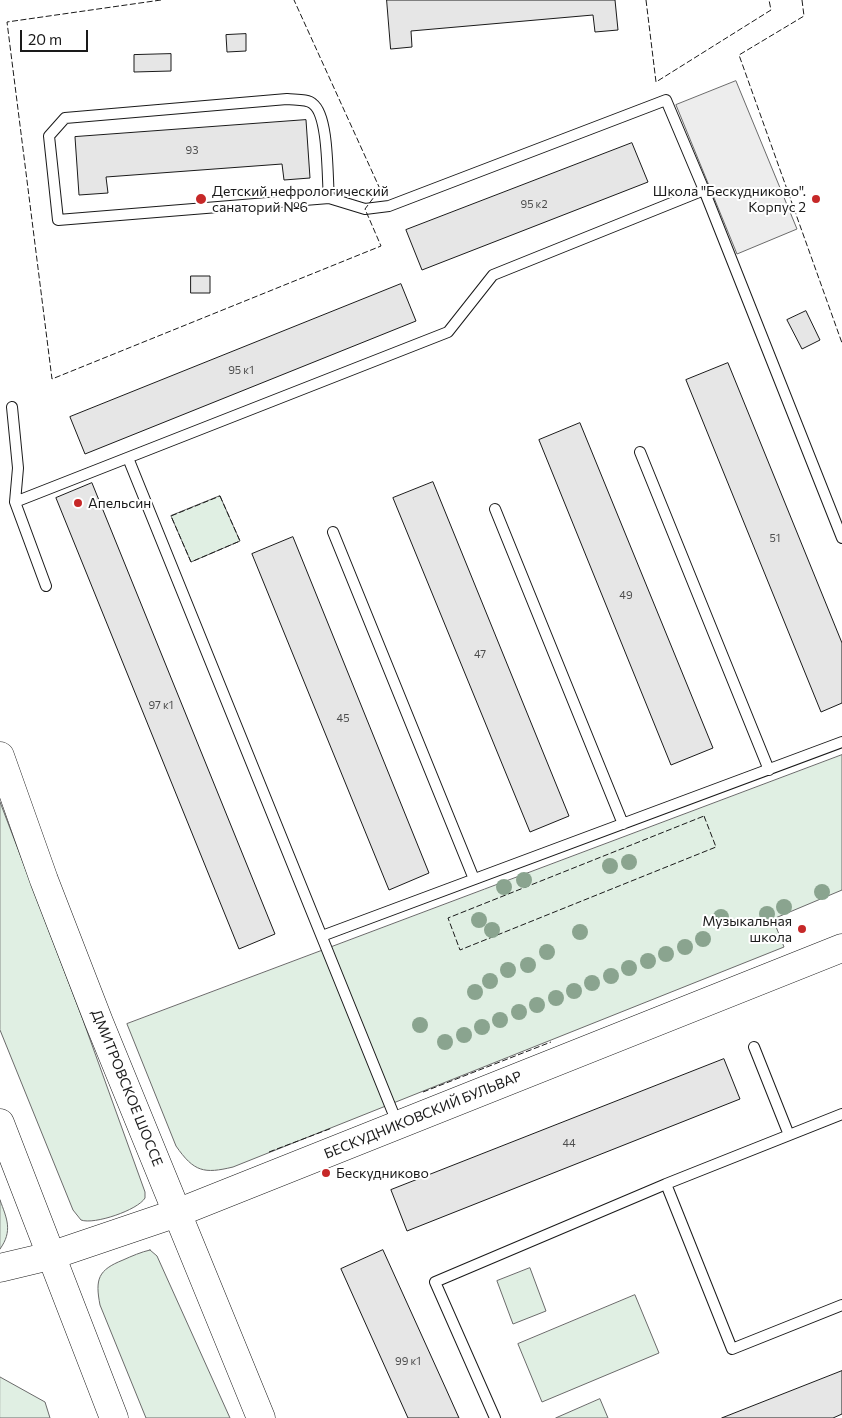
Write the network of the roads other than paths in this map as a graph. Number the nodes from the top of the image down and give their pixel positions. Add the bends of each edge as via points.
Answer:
1 (704, 190) junction
2 (328, 198) junction
3 (12, 407) dead end
4 (640, 452) dead end
5 (128, 458) junction
6 (15, 502) junction
7 (495, 510) dead end
8 (333, 532) dead end
9 (842, 538) edge
10 (46, 586) dead end
11 (842, 742) edge
12 (0, 756) edge
13 (769, 770) junction
14 (623, 824) junction
15 (474, 879) junction
16 (322, 936) junction
17 (842, 948) edge
18 (754, 1047) dead end
19 (842, 1114) edge
20 (0, 1123) edge
21 (398, 1125) junction
22 (789, 1135) junction
23 (666, 1184) junction
24 (177, 1213) junction
25 (50, 1256) junction
26 (0, 1268) edge
27 (842, 1305) edge
28 (114, 1418) edge
29 (262, 1418) edge
30 (495, 1418) edge

1 - 2 lane via 666,100 389,206 366,209
1 - 5 lane via 493,275 448,332
1 - 9 lane
2 - 2 lane via 324,135 319,110 312,102 287,99 65,118 49,136 58,220
3 - 6 lane via 18,468
4 - 13 lane
5 - 6 lane
5 - 16 lane
6 - 10 lane
7 - 14 lane
8 - 15 lane
11 - 13 lane
12 - 24 main road, ДМИТРОВСКОЕ ШОССЕ via 48,889
13 - 14 lane
14 - 15 lane
15 - 16 lane
16 - 21 lane
17 - 21 main road, БЕСКУДНИКОВСКИЙ БУЛЬВАР
18 - 22 lane
19 - 22 lane
20 - 25 main road
21 - 24 main road, БЕСКУДНИКОВСКИЙ БУЛЬВАР
22 - 23 lane
23 - 27 lane via 732,1349
23 - 30 lane via 435,1282
24 - 25 main road, БЕСКУДНИКОВСКИЙ БУЛЬВАР
24 - 29 main road, ДМИТРОВСКОЕ ШОССЕ
25 - 26 main road, БЕСКУДНИКОВСКИЙ БУЛЬВАР
25 - 28 main road

